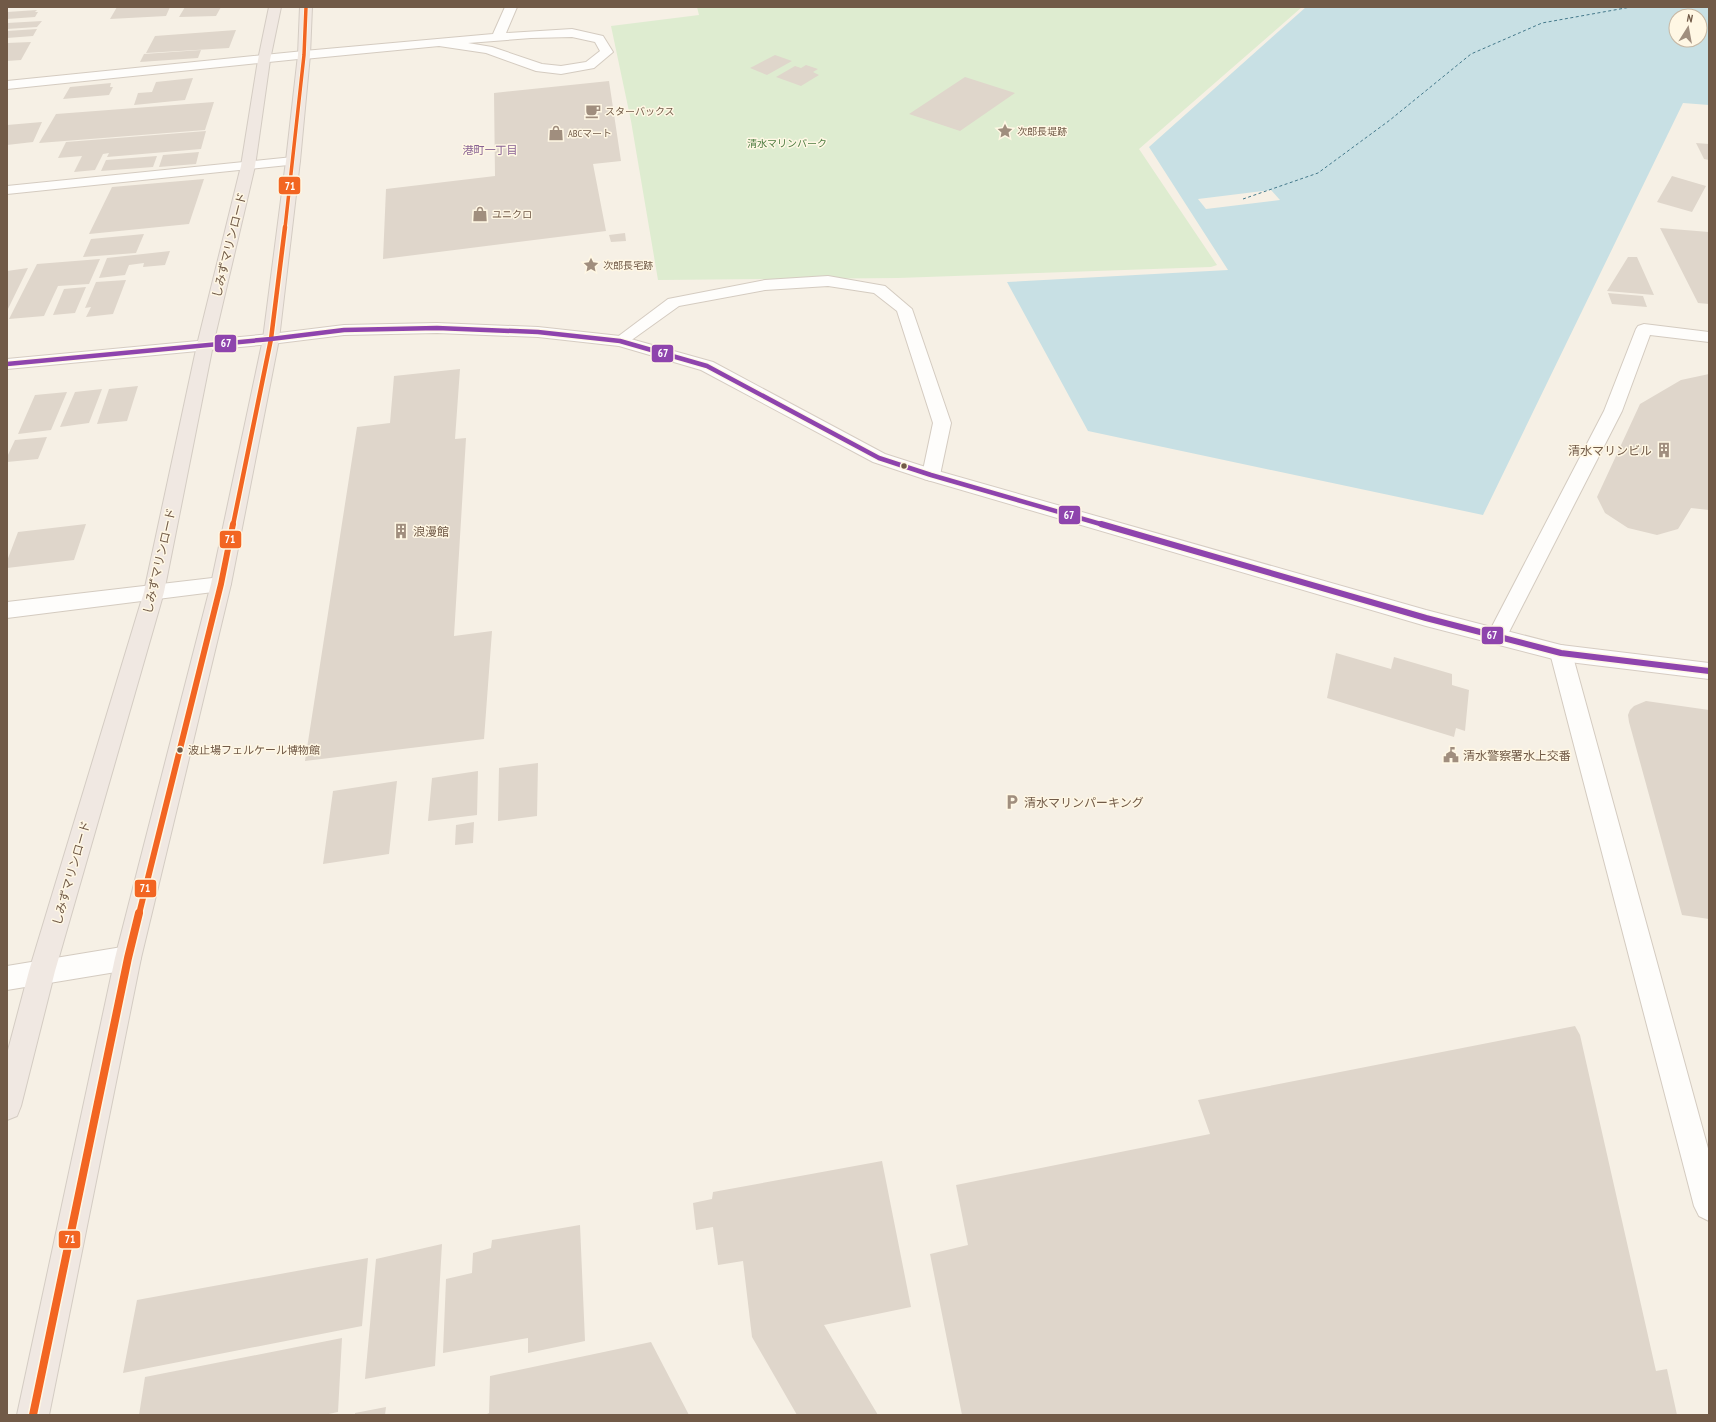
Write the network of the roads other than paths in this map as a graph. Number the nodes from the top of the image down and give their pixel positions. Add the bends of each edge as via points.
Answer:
1 (275, 7) edge
2 (306, 7) edge
3 (511, 7) edge
4 (498, 37) junction
5 (441, 43) junction
6 (304, 55) junction
7 (264, 60) junction
8 (7, 85) edge
9 (293, 161) junction
10 (248, 166) junction
11 (7, 190) edge
12 (1709, 337) edge
13 (271, 339) junction
14 (620, 340) junction
15 (205, 345) junction
16 (7, 364) edge
17 (931, 475) junction
18 (221, 584) junction
19 (154, 592) junction
20 (7, 610) edge
21 (1497, 636) junction
22 (1560, 653) junction
23 (1709, 671) edge
24 (128, 958) junction
25 (42, 971) junction
26 (7, 978) edge
27 (7, 1106) edge
28 (1709, 1206) edge
29 (33, 1415) edge

1 - 7 highway, しみずマリンロード
2 - 6 highway
3 - 4 street
4 - 5 street
4 - 5 street via 572,33 599,39 608,52 590,65 561,70 534,67 488,50
5 - 6 street
6 - 7 street
6 - 9 highway
7 - 8 street
7 - 10 highway, しみずマリンロード
9 - 10 street
9 - 13 highway
10 - 11 street
10 - 15 highway, しみずマリンロード
12 - 21 street via 1644,329 1613,411
13 - 14 street via 344,330 436,328 538,332
13 - 15 street
13 - 18 highway
14 - 17 street via 707,366 879,458
14 - 17 street via 674,302 764,285 828,281 879,289 904,309 942,423
15 - 16 street
15 - 19 highway, しみずマリンロード
17 - 21 street via 1426,618
18 - 19 street
18 - 24 highway
19 - 20 street
19 - 25 highway, しみずマリンロード
21 - 22 street
22 - 23 street
22 - 28 street
24 - 25 street
24 - 29 highway
25 - 26 street
25 - 27 highway, しみずマリンロード

